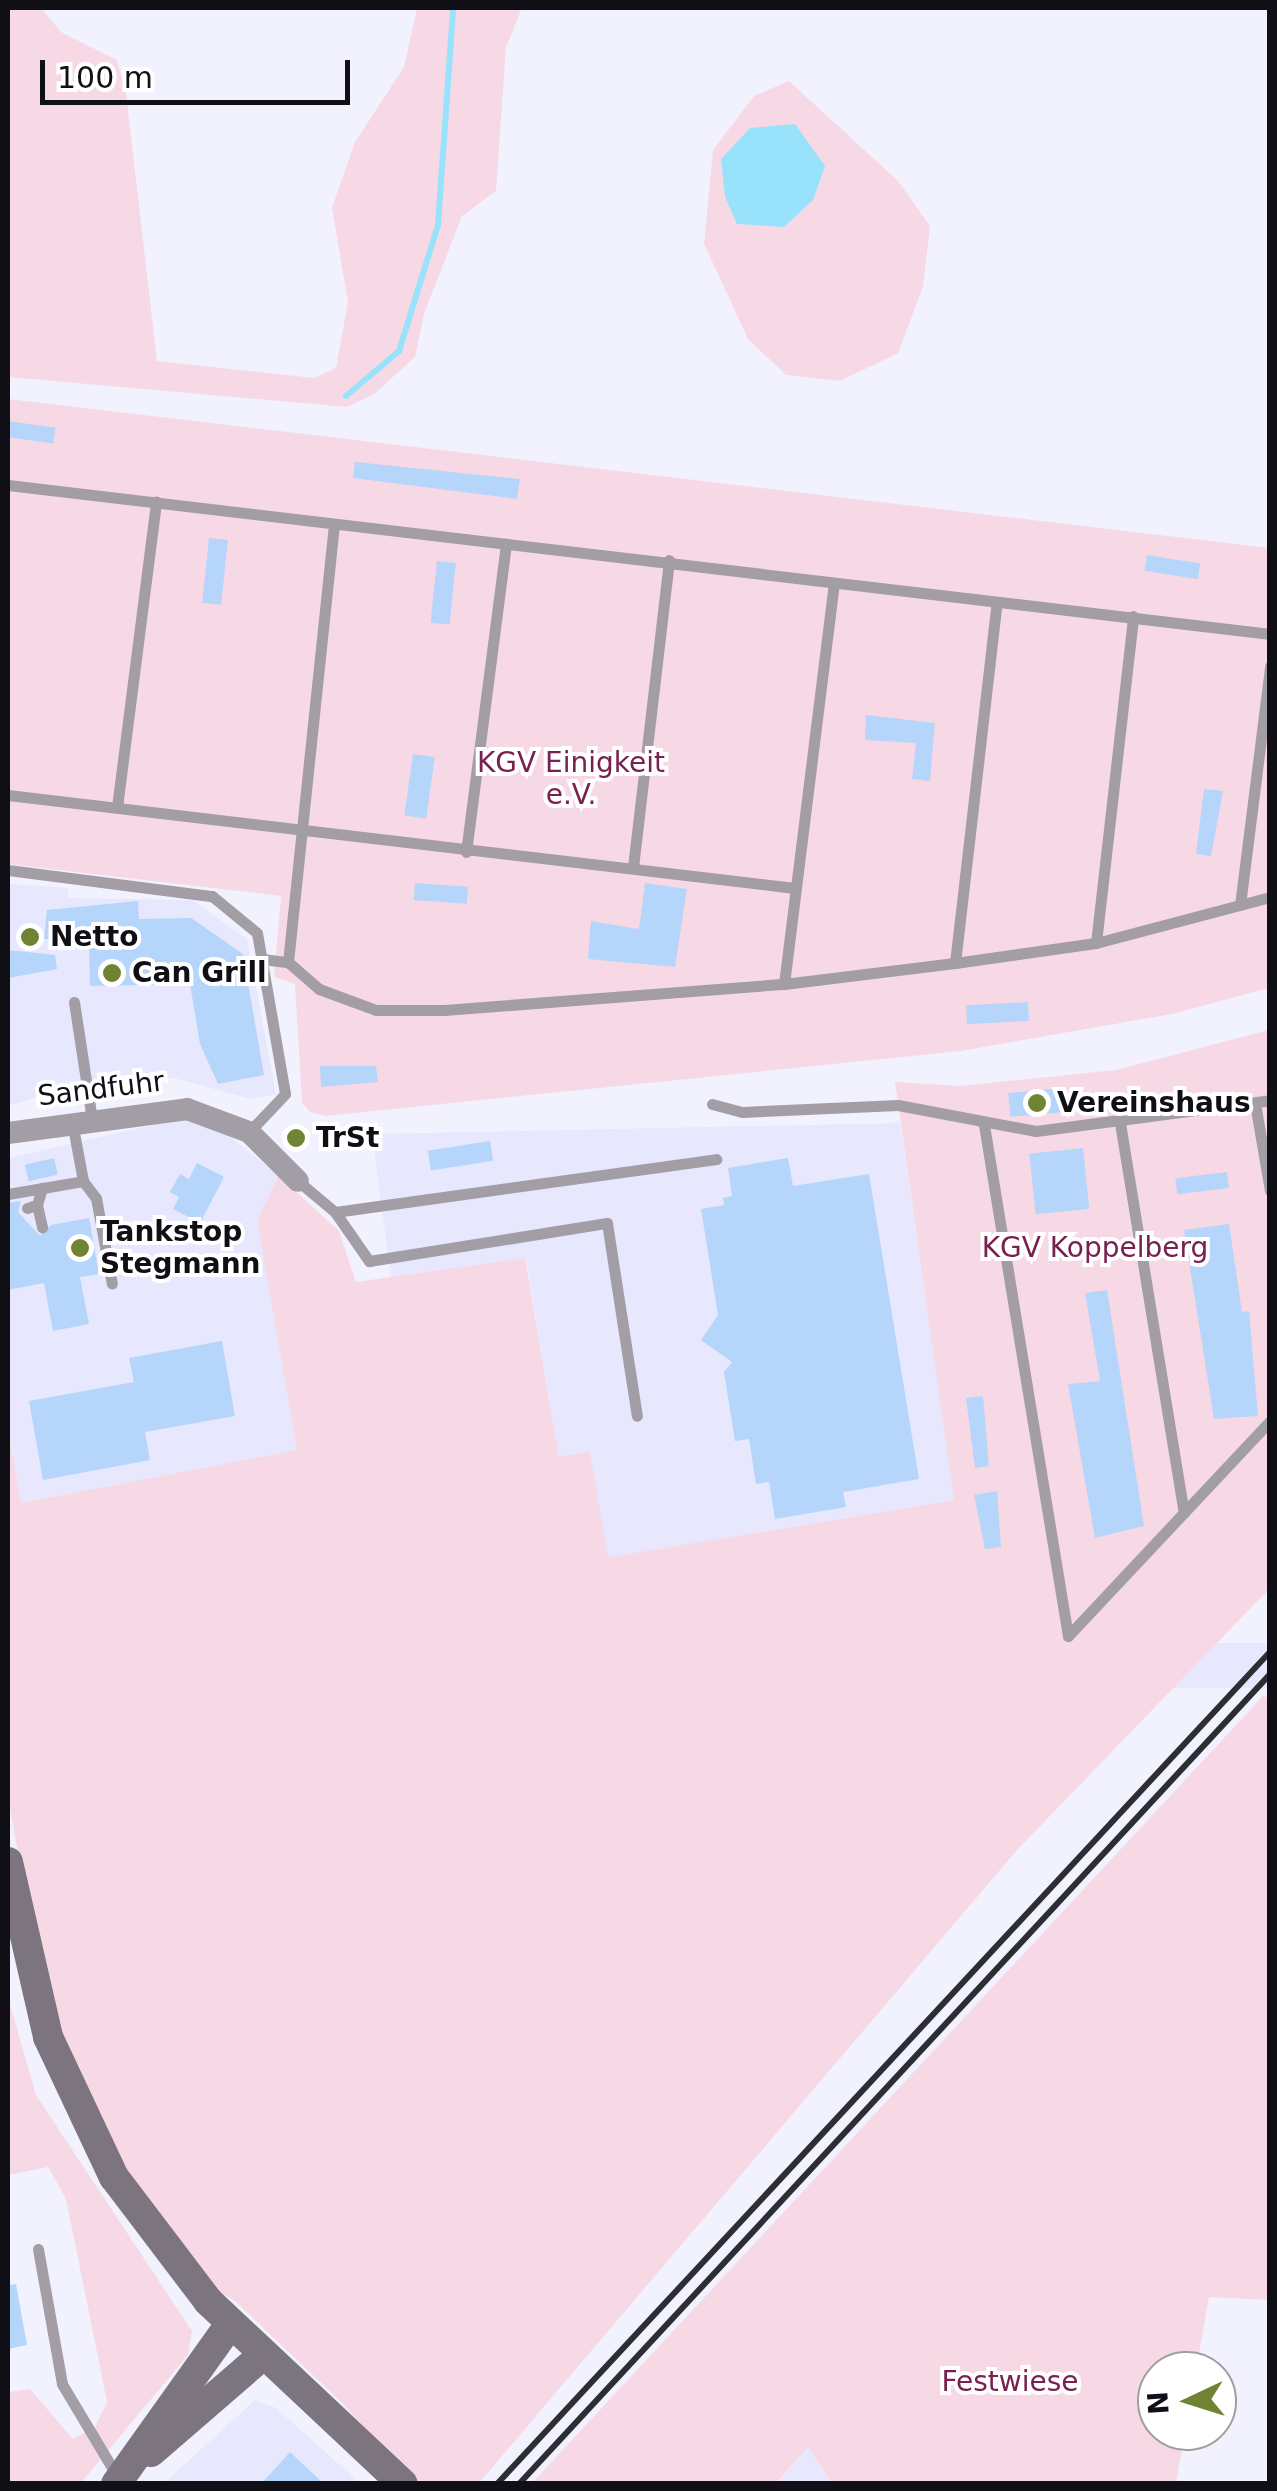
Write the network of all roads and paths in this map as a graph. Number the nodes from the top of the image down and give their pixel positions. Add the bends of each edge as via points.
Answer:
1 (8, 485) edge
2 (156, 501) junction
3 (334, 526) junction
4 (506, 544) junction
5 (669, 560) junction
6 (834, 585) junction
7 (998, 602) junction
8 (1133, 616) junction
9 (1270, 634) edge
10 (1270, 666) edge
11 (8, 795) edge
12 (117, 807) junction
13 (300, 830) junction
14 (466, 852) junction
15 (633, 868) junction
16 (8, 870) edge
17 (795, 888) junction
18 (1270, 897) edge
19 (1240, 905) junction
20 (1096, 942) junction
21 (262, 959) junction
22 (288, 962) junction
23 (955, 962) junction
24 (784, 984) junction
25 (74, 1002) dead end
26 (1270, 1100) edge
27 (1255, 1102) junction
28 (712, 1104) dead end
29 (82, 1120) junction
30 (1120, 1124) junction
31 (984, 1126) junction
32 (8, 1132) edge
33 (249, 1132) junction
34 (716, 1159) dead end
35 (82, 1181) junction
36 (298, 1181) joint
37 (42, 1188) junction
38 (1270, 1191) edge
39 (8, 1194) edge
40 (335, 1212) junction
41 (37, 1226) dead end
42 (112, 1284) dead end
43 (637, 1416) dead end
44 (1270, 1420) edge
45 (1184, 1513) junction
46 (8, 1862) edge
47 (38, 2249) dead end
48 (230, 2324) junction
49 (263, 2356) junction
50 (118, 2482) edge
51 (403, 2484) edge

1 - 2 lane
2 - 3 lane
2 - 12 lane
3 - 4 lane
3 - 13 lane
4 - 5 lane
4 - 14 lane
5 - 6 lane
5 - 15 lane
6 - 7 lane
6 - 17 lane
7 - 8 lane
7 - 23 lane
8 - 9 lane
8 - 20 lane
10 - 19 lane
11 - 12 lane
12 - 13 lane
13 - 14 lane
13 - 22 lane
14 - 15 lane
15 - 17 lane
16 - 21 lane via 212,896 256,933
17 - 24 lane
18 - 19 lane
19 - 20 lane
20 - 23 lane
21 - 22 lane
21 - 33 lane via 285,1094
22 - 24 lane via 319,988 376,1010
23 - 24 lane
25 - 29 lane
26 - 27 lane
27 - 30 lane
27 - 38 lane
28 - 31 lane via 742,1112 898,1105
29 - 32 street, Sandfuhr
29 - 33 street, Sandfuhr via 187,1109
29 - 35 lane
30 - 31 lane via 1036,1131
30 - 45 lane
31 - 45 lane via 1068,1636
33 - 36 street, Sandfuhr
34 - 40 lane
35 - 37 lane
35 - 42 lane via 96,1198
36 - 40 lane
37 - 39 lane
37 - 41 lane via 32,1207
40 - 43 lane via 370,1261 607,1223
44 - 45 lane
46 - 48 main road via 35,1994 87,2130 163,2248
47 - 50 lane via 62,2384
48 - 49 main road
48 - 50 main road
49 - 50 main road
49 - 51 main road

